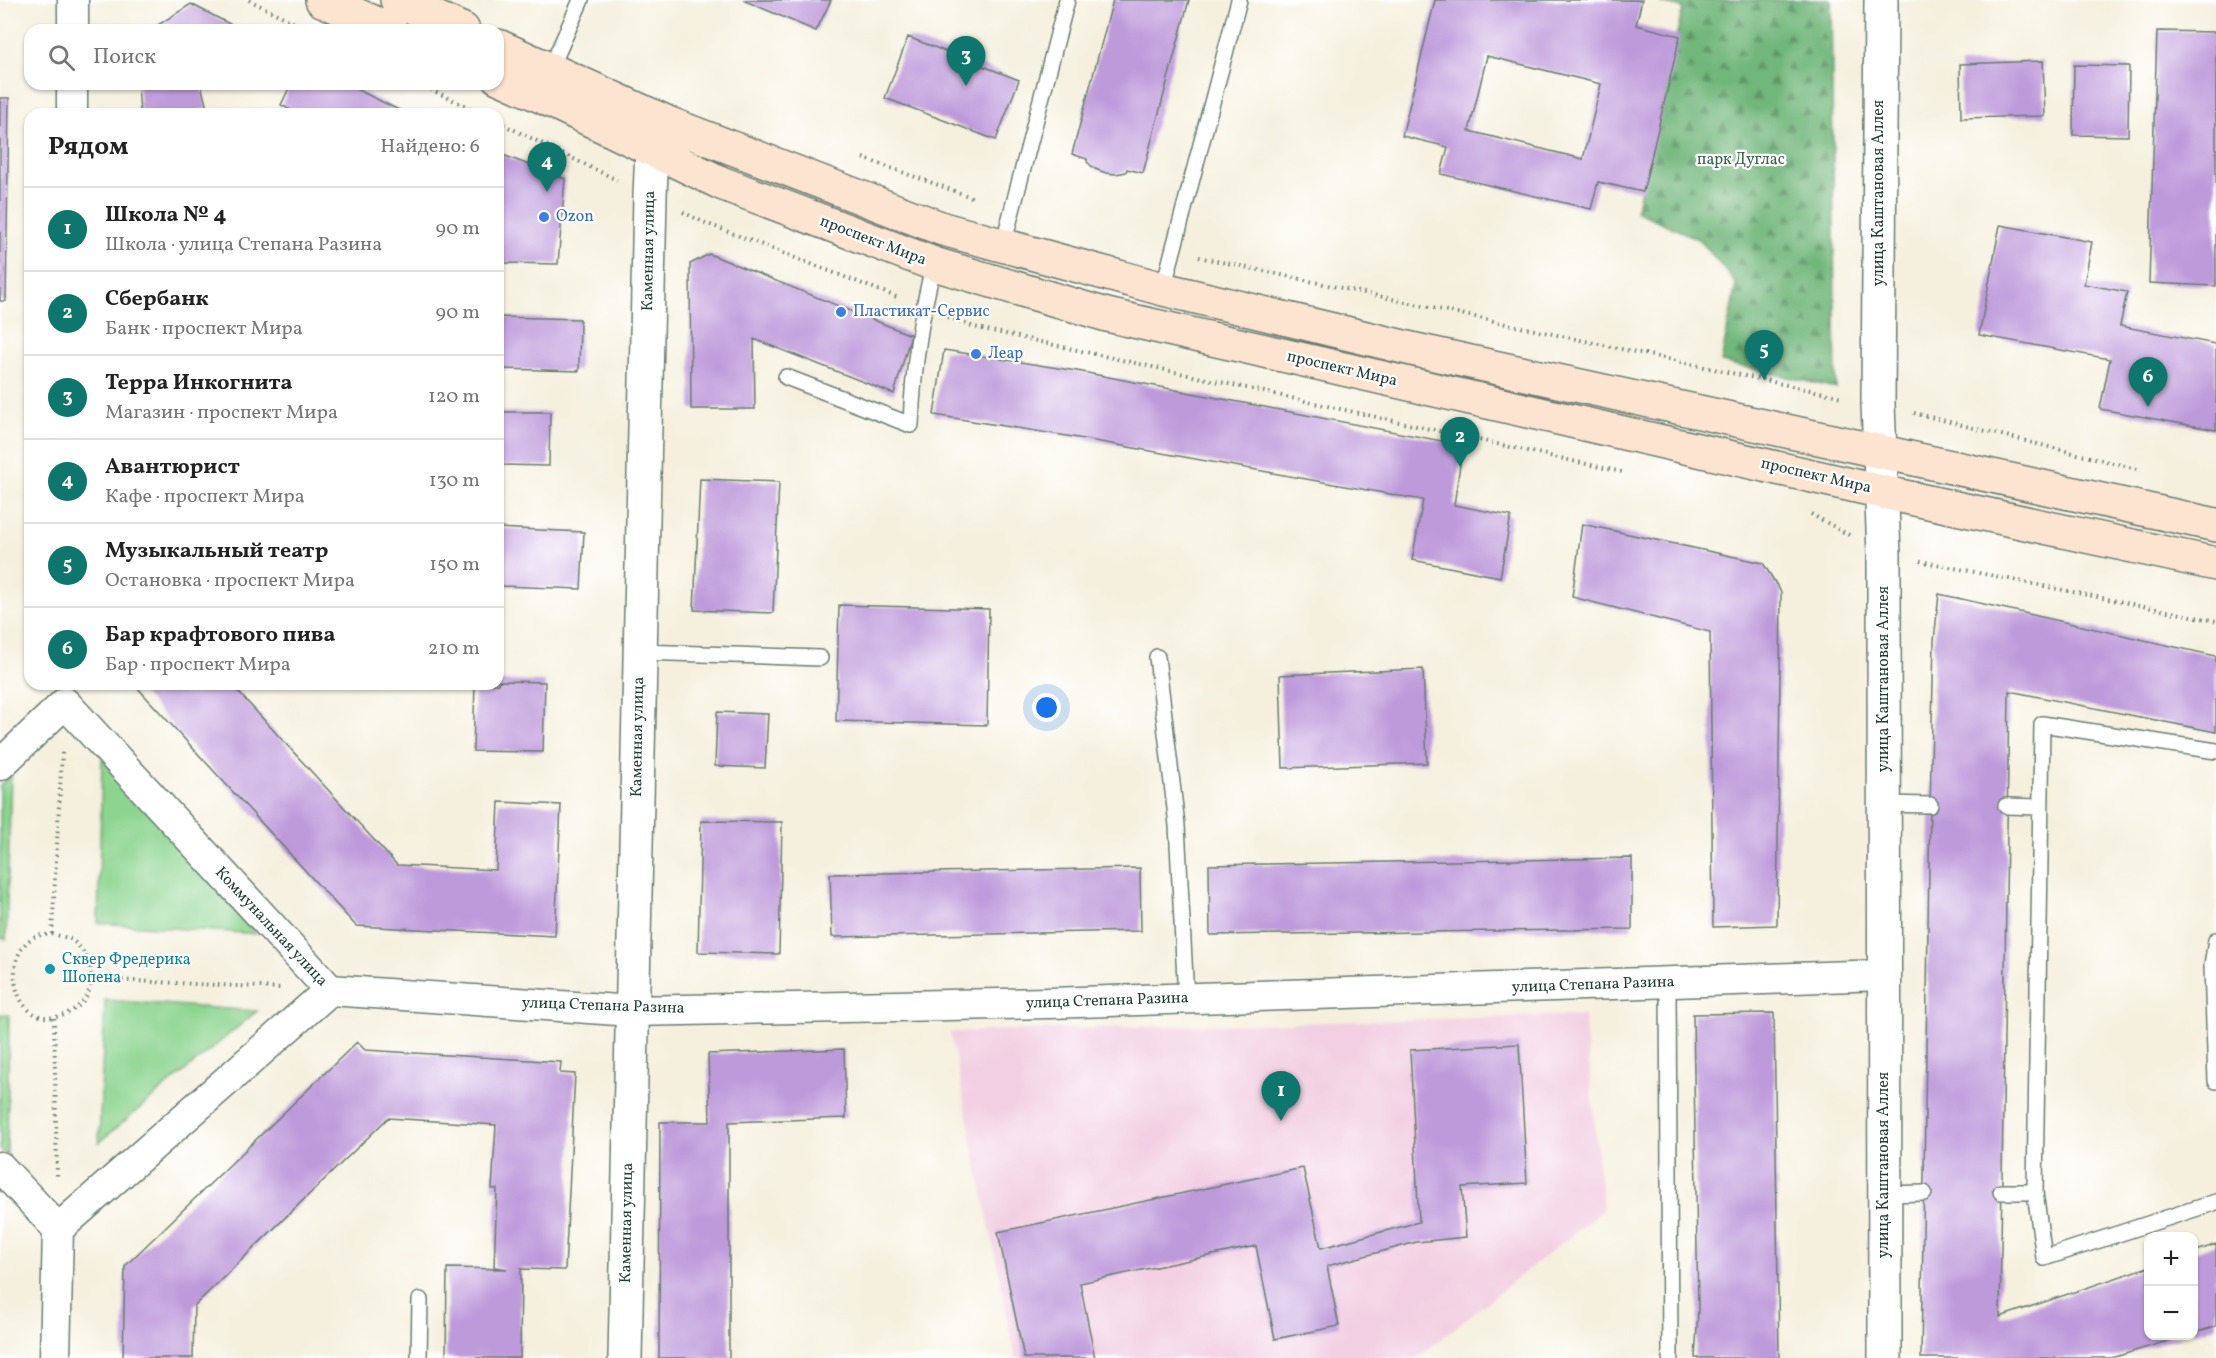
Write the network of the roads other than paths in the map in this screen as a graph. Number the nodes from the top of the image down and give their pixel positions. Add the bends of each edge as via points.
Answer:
1 (73, 0) edge
2 (322, 0) edge
3 (397, 0) edge
4 (581, 0) edge
5 (1067, 0) edge
6 (1239, 0) edge
7 (1881, 0) edge
8 (73, 24) edge
9 (377, 24) edge
10 (450, 24) edge
11 (504, 49) edge
12 (550, 70) junction
13 (504, 80) edge
14 (72, 90) edge
15 (72, 108) edge
16 (653, 117) junction
17 (653, 151) junction
18 (1003, 246) junction
19 (934, 264) junction
20 (1163, 290) junction
21 (786, 377) dead end
22 (1879, 451) junction
23 (1882, 492) junction
24 (2216, 525) edge
25 (2216, 564) edge
26 (640, 652) junction
27 (1157, 657) dead end
28 (820, 658) dead end
29 (65, 693) edge
30 (2216, 752) edge
31 (0, 765) edge
32 (1883, 804) junction
33 (1930, 805) dead end
34 (2006, 806) dead end
35 (2040, 807) junction
36 (2216, 940) edge
37 (1884, 975) junction
38 (1668, 983) junction
39 (330, 990) junction
40 (1186, 999) junction
41 (632, 1011) junction
42 (2216, 1081) edge
43 (0, 1167) edge
44 (2001, 1192) dead end
45 (2035, 1192) junction
46 (1924, 1193) dead end
47 (1884, 1194) junction
48 (2216, 1202) edge
49 (58, 1229) junction
50 (420, 1300) dead end
51 (56, 1358) edge
52 (419, 1358) edge
53 (625, 1358) edge
54 (1670, 1358) edge
55 (1885, 1358) edge

1 - 8 street
2 - 9 main road
3 - 10 main road
4 - 12 lane
5 - 18 lane
6 - 20 lane
7 - 22 street, улица Каштановая Аллея
11 - 12 main road
12 - 16 main road
13 - 17 main road, проспект Мира
14 - 15 street
16 - 17 street, Каменная улица
16 - 18 main road via 944,229
17 - 19 main road, проспект Мира via 721,183
17 - 26 street, Каменная улица
18 - 20 main road
19 - 21 lane via 922,306 911,424
19 - 23 main road, проспект Мира via 1145,324
20 - 22 main road via 1416,350
22 - 23 street, улица Каштановая Аллея
22 - 24 main road
23 - 25 main road, проспект Мира
23 - 32 street, улица Каштановая Аллея
26 - 28 lane
26 - 41 street, Каменная улица
27 - 40 lane via 1177,825
29 - 31 street
29 - 39 street, Коммунальная улица
30 - 35 lane via 2042,724
32 - 33 lane
32 - 37 street, улица Каштановая Аллея
34 - 35 lane
35 - 45 lane
36 - 42 lane via 2212,966
37 - 38 street, улица Степана Разина
37 - 47 street, улица Каштановая Аллея
38 - 40 street, улица Степана Разина
38 - 54 lane
39 - 41 street, улица Степана Разина
39 - 49 street, Коммунальная улица
40 - 41 street, улица Степана Разина
41 - 53 street, Каменная улица
43 - 49 street
44 - 45 lane
45 - 48 lane via 2044,1258
46 - 47 lane
47 - 55 street, улица Каштановая Аллея
49 - 51 street
50 - 52 lane

